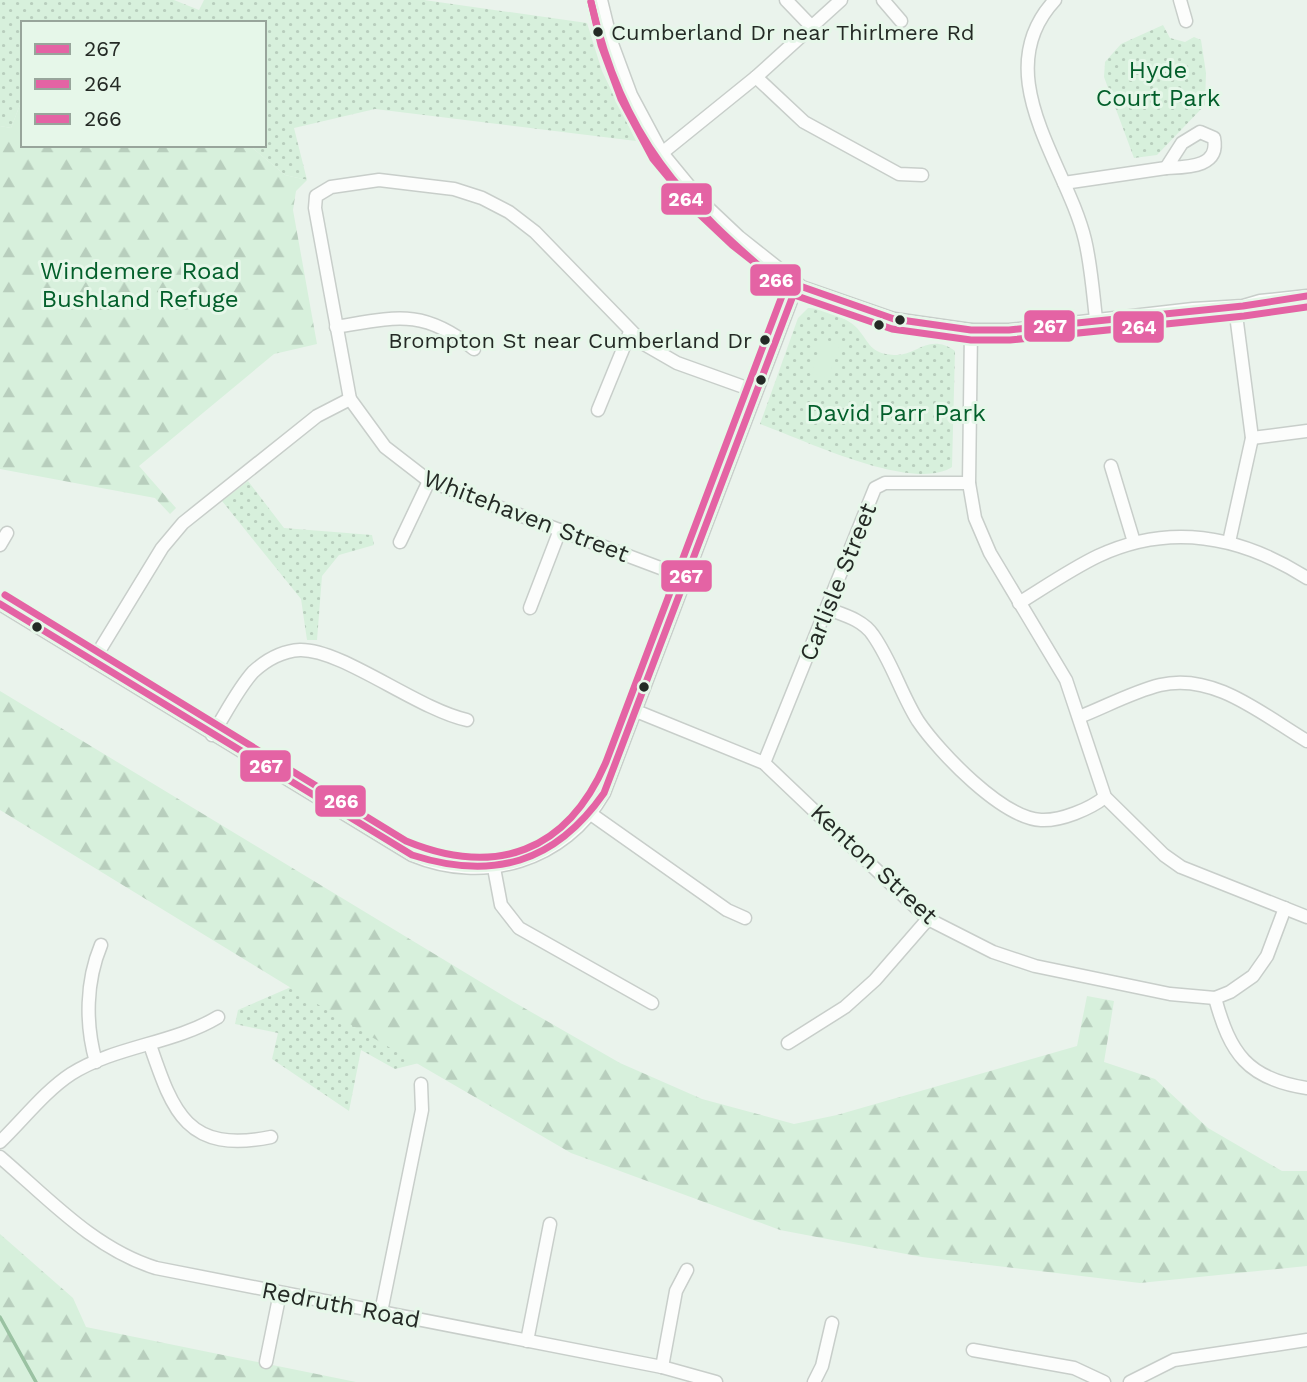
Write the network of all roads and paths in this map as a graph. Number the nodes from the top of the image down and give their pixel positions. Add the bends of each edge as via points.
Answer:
1 (601, 0) edge
2 (786, 0) edge
3 (841, 0) edge
4 (883, 0) edge
5 (1055, 0) edge
6 (1180, 0) edge
7 (901, 21) dead end
8 (1186, 21) dead end
9 (811, 26) junction
10 (756, 77) junction
11 (662, 153) junction
12 (1166, 168) dead end
13 (922, 175) dead end
14 (1064, 183) junction
15 (797, 285) junction
16 (1307, 296) edge
17 (1235, 307) junction
18 (1096, 319) junction
19 (335, 327) junction
20 (971, 330) junction
21 (630, 332) junction
22 (474, 349) dead end
23 (755, 391) junction
24 (350, 399) junction
25 (598, 410) dead end
26 (1307, 431) edge
27 (1252, 438) junction
28 (1111, 466) dead end
29 (429, 481) junction
30 (969, 482) junction
31 (560, 530) junction
32 (7, 533) dead end
33 (400, 542) dead end
34 (1134, 542) junction
35 (1229, 542) junction
36 (0, 545) edge
37 (687, 578) junction
38 (1307, 578) edge
39 (1019, 603) junction
40 (0, 604) edge
41 (530, 608) dead end
42 (828, 608) junction
43 (93, 661) junction
44 (636, 711) junction
45 (1079, 717) junction
46 (467, 720) dead end
47 (212, 735) junction
48 (1307, 741) edge
49 (764, 763) junction
50 (1105, 797) junction
51 (591, 814) junction
52 (494, 868) junction
53 (1285, 908) junction
54 (1307, 917) edge
55 (746, 918) dead end
56 (928, 919) junction
57 (101, 945) dead end
58 (1215, 998) junction
59 (652, 1003) dead end
60 (218, 1017) dead end
61 (788, 1043) dead end
62 (150, 1045) junction
63 (96, 1062) junction
64 (421, 1084) dead end
65 (1307, 1088) edge
66 (271, 1137) dead end
67 (0, 1142) edge
68 (0, 1157) edge
69 (550, 1224) dead end
70 (687, 1270) dead end
71 (279, 1293) junction
72 (381, 1312) junction
73 (832, 1323) dead end
74 (527, 1340) junction
75 (1307, 1340) edge
76 (973, 1350) dead end
77 (266, 1362) dead end
78 (662, 1367) junction
79 (716, 1382) edge
80 (814, 1382) edge
81 (1104, 1382) edge
82 (1130, 1382) edge

1 - 11 street via 631,95
2 - 9 street
3 - 9 street
4 - 7 street
5 - 14 street via 1040,20 1031,44 1028,86 1034,116
6 - 8 street
9 - 10 street
10 - 11 street
10 - 13 street via 804,122 899,174
11 - 15 street via 704,204
12 - 14 street
14 - 18 street via 1085,239
15 - 20 street via 894,319
15 - 23 street
16 - 17 street
17 - 18 street
17 - 27 street
18 - 20 street
19 - 21 street, Whitehaven Street via 314,208 316,196 331,187 379,180 454,189 509,212 535,232
19 - 22 street via 394,317 424,321 449,329
19 - 24 street, Whitehaven Street
20 - 30 street
21 - 23 street via 677,363
21 - 25 street
23 - 37 street
24 - 29 street, Whitehaven Street via 385,447
24 - 43 street via 317,416 183,523 162,548
26 - 27 street
27 - 35 street
28 - 34 street
29 - 31 street, Whitehaven Street
29 - 33 street
30 - 39 street via 975,518
30 - 42 street, Carlisle Street via 885,483 875,488
31 - 37 street, Whitehaven Street
31 - 41 street
32 - 36 street
34 - 35 street via 1175,537
34 - 39 street via 1096,557
35 - 38 street via 1268,555
37 - 44 street
39 - 45 street via 1066,680
40 - 43 street
42 - 49 street, Carlisle Street
42 - 50 street via 858,621 873,634 918,721 950,761 1020,815 1056,819
43 - 47 street
44 - 49 street, Kenton Street
44 - 51 street via 604,793
45 - 48 street via 1160,685 1187,682 1220,689
45 - 50 street
46 - 47 street via 430,709 323,653 300,650 273,657 255,671
47 - 52 street via 412,855 450,867
49 - 56 street, Kenton Street
50 - 53 street via 1181,867
51 - 52 street via 549,849
51 - 55 street via 727,910
52 - 59 street via 501,905 519,928
53 - 54 street
53 - 58 street via 1267,956 1253,976
56 - 58 street, Kenton Street via 981,947 1035,966 1170,994
56 - 61 street via 845,1007
57 - 63 street via 93,963 88,1023
58 - 65 street via 1225,1035 1240,1057 1260,1074
60 - 62 street via 195,1031
62 - 63 street
62 - 66 street via 169,1100 183,1121 227,1141
63 - 67 street via 70,1075
64 - 72 street via 422,1110
68 - 71 street, Redruth Road via 128,1260
69 - 74 street
70 - 78 street via 676,1291
71 - 72 street, Redruth Road
71 - 77 street
72 - 74 street, Redruth Road
73 - 80 street
74 - 78 street, Redruth Road
75 - 82 street via 1174,1360
76 - 81 street via 1073,1368
78 - 79 street, Redruth Road

